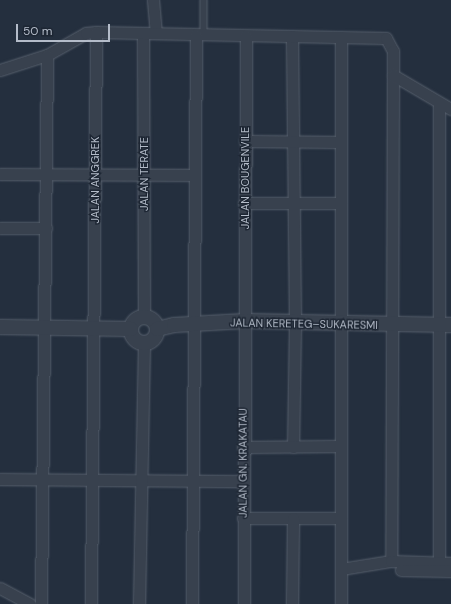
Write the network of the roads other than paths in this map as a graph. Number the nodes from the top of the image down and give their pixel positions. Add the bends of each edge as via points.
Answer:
1 (153, 0) edge
2 (204, 0) edge
3 (96, 32) junction
4 (143, 32) junction
5 (156, 33) junction
6 (200, 35) junction
7 (246, 36) junction
8 (292, 36) junction
9 (341, 37) junction
10 (47, 55) junction
11 (0, 70) edge
12 (393, 75) junction
13 (439, 103) junction
14 (451, 109) edge
15 (295, 140) junction
16 (245, 141) junction
17 (341, 142) junction
18 (0, 174) edge
19 (46, 175) junction
20 (95, 175) junction
21 (144, 175) junction
22 (195, 175) junction
23 (294, 202) junction
24 (244, 203) junction
25 (341, 203) junction
26 (0, 228) edge
27 (46, 228) junction
28 (144, 316) junction
29 (245, 321) junction
30 (295, 323) junction
31 (195, 324) junction
32 (343, 324) junction
33 (392, 325) junction
34 (446, 326) edge
35 (0, 327) edge
36 (46, 328) junction
37 (94, 329) junction
38 (157, 329) junction
39 (130, 330) junction
40 (144, 343) junction
41 (342, 446) junction
42 (243, 447) junction
43 (293, 447) junction
44 (0, 479) edge
45 (44, 480) junction
46 (93, 481) junction
47 (142, 481) junction
48 (192, 481) junction
49 (243, 481) junction
50 (243, 518) junction
51 (293, 518) junction
52 (341, 518) junction
53 (391, 561) junction
54 (439, 563) junction
55 (451, 563) edge
56 (341, 569) junction
57 (401, 570) dead end
58 (451, 571) edge
59 (0, 588) edge
60 (30, 604) edge
61 (41, 604) edge
62 (91, 604) edge
63 (139, 604) edge
64 (192, 604) edge
65 (244, 604) edge
66 (292, 604) edge
67 (341, 604) edge

1 - 5 street
2 - 6 lane
3 - 4 street
3 - 10 street via 86,33
3 - 20 street, JALAN ANGGREK
4 - 5 street
4 - 21 street, JALAN TERATE
5 - 6 street
6 - 7 street
6 - 22 street
7 - 8 street
7 - 16 street, JALAN BOUGENVILE
8 - 9 street
8 - 15 street
9 - 12 street via 386,38 393,51
9 - 17 street
10 - 11 street
10 - 19 street
12 - 13 street
12 - 33 street
13 - 14 street
13 - 34 street
15 - 16 street
15 - 17 street
15 - 23 street
16 - 24 street, JALAN BOUGENVILE
17 - 25 street
18 - 19 street
19 - 20 street
19 - 27 street
20 - 21 street
20 - 37 street, JALAN ANGGREK
21 - 22 street
21 - 28 street, JALAN TERATE
22 - 31 street
23 - 24 street
23 - 25 street
23 - 30 street
24 - 29 street, JALAN BOUGENVILE
25 - 32 street
26 - 27 street
27 - 36 street
28 - 38 street via 153,320
28 - 39 street via 135,320
29 - 30 street, JALAN KERETEG–SUKARESMI
29 - 31 street, JALAN KERETEG–SUKARESMI
29 - 42 street, JALAN GN. KRAKATAU
30 - 32 street, JALAN KERETEG–SUKARESMI
30 - 43 street
31 - 38 street, JALAN KERETEG–SUKARESMI
31 - 48 street
32 - 33 street, JALAN KERETEG–SUKARESMI
32 - 41 street
33 - 34 street, JALAN KERETEG–SUKARESMI
33 - 53 street
34 - 54 street
35 - 36 street
36 - 37 street
36 - 45 street
37 - 39 street
37 - 46 street, JALAN ANGGREK
38 - 40 street via 155,337
39 - 40 street via 135,339
40 - 47 street
41 - 43 street
41 - 52 street
42 - 43 street
42 - 49 street, JALAN GN. KRAKATAU
44 - 45 street
45 - 46 street
45 - 61 street
46 - 47 street
46 - 62 street, JALAN ANGGREK
47 - 48 street
47 - 63 street
48 - 49 street
48 - 64 street
49 - 50 street, JALAN GN. KRAKATAU
50 - 51 street
50 - 65 street, JALAN GN. KRAKATAU
51 - 52 street
51 - 66 street
52 - 56 street
53 - 54 street
53 - 56 street
54 - 55 street
56 - 67 street
57 - 58 street
59 - 60 street

